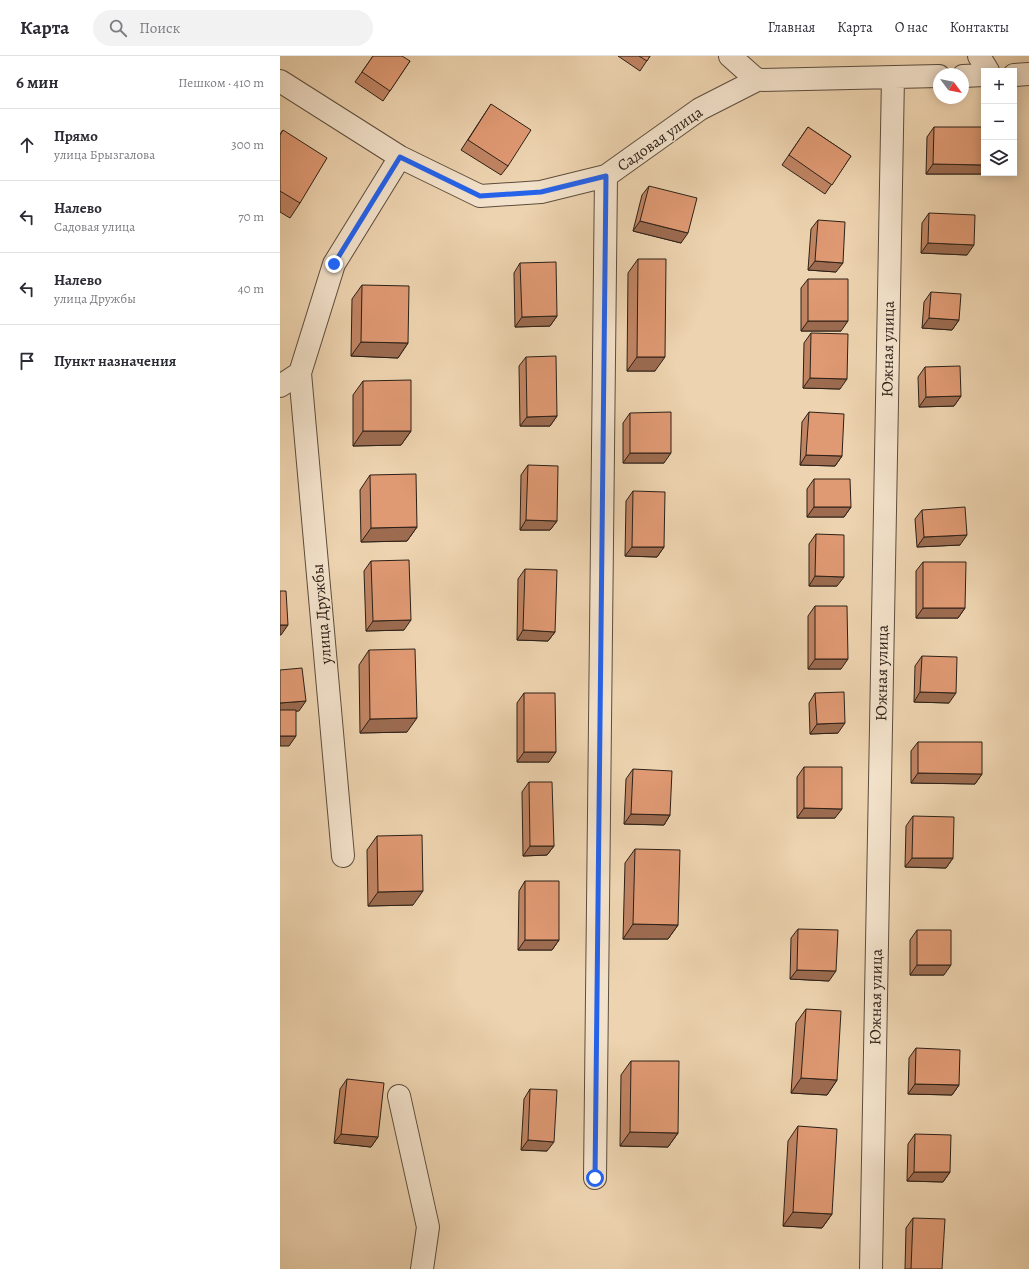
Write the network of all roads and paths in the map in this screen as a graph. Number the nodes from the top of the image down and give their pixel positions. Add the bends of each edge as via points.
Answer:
1 (730, 56) edge
2 (979, 56) edge
3 (986, 68) edge
4 (1017, 74) edge
5 (1029, 74) edge
6 (981, 75) edge
7 (933, 76) edge
8 (969, 76) edge
9 (893, 77) junction
10 (756, 80) junction
11 (280, 81) edge
12 (400, 157) junction
13 (606, 176) junction
14 (300, 373) junction
15 (280, 386) edge
16 (343, 856) dead end
17 (399, 1096) dead end
18 (595, 1178) dead end
19 (422, 1269) edge
20 (871, 1269) edge

1 - 10 street
2 - 3 street
4 - 5 street
6 - 8 street
7 - 9 street
9 - 10 street
9 - 20 street, Южная улица
10 - 13 street, Садовая улица via 700,110
11 - 12 street, Садовая улица
12 - 13 street, Садовая улица via 480,196 541,192
12 - 14 street, улица Дружбы via 334,264
13 - 18 street
14 - 15 street
14 - 16 street, улица Дружбы
17 - 19 street via 428,1227

